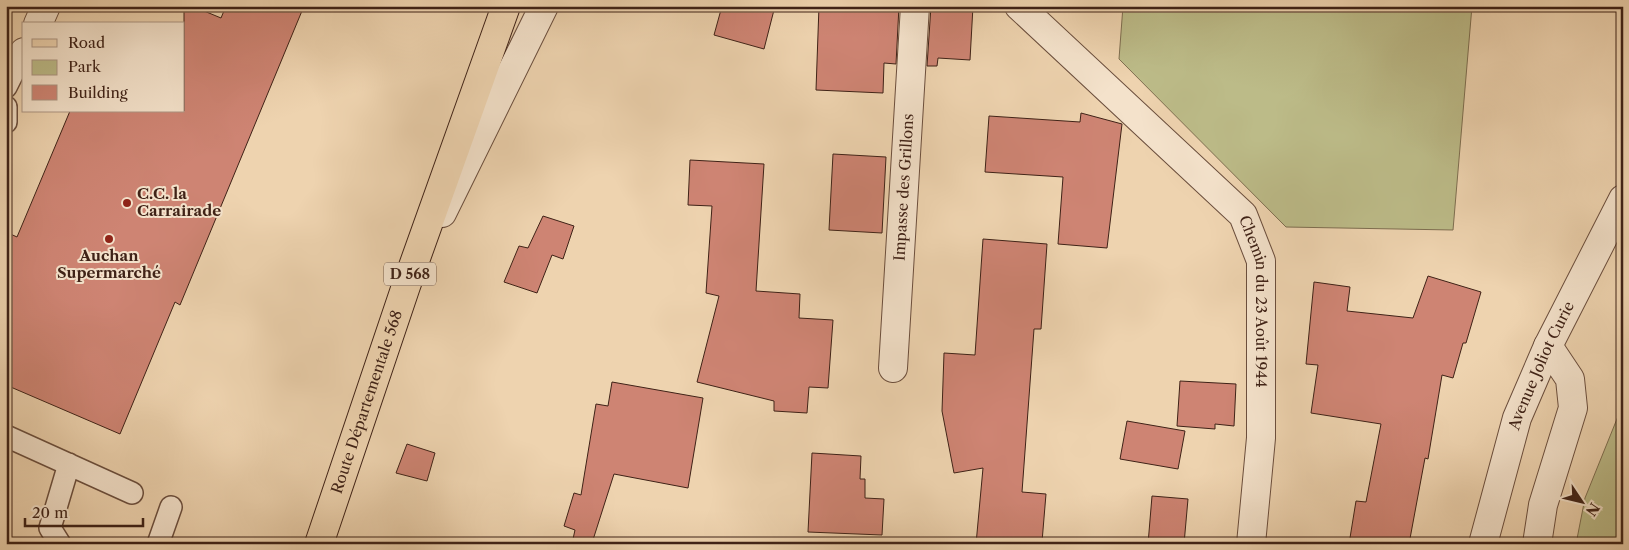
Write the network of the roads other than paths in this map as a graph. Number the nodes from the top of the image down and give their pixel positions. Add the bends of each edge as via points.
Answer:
1 (46, 6) edge
2 (506, 6) edge
3 (544, 6) edge
4 (915, 6) edge
5 (1019, 6) edge
6 (39, 22) edge
7 (22, 57) edge
8 (6, 87) edge
9 (6, 107) edge
10 (6, 122) edge
11 (1623, 199) edge
12 (406, 286) junction
13 (1548, 346) junction
14 (893, 368) dead end
15 (6, 436) edge
16 (69, 464) junction
17 (132, 493) dead end
18 (171, 507) dead end
19 (60, 544) edge
20 (158, 544) edge
21 (319, 544) edge
22 (1251, 544) edge
23 (1483, 544) edge
24 (1537, 544) edge

1 - 6 street
2 - 12 main road, Route Départementale 568 / D 568
3 - 12 street
4 - 14 street, Impasse des Grillons
5 - 22 street, Chemin du 23 Août 1944 via 1243,215 1261,261 1261,438
7 - 8 lane
9 - 10 lane
11 - 13 street, Avenue Joliot Curie
12 - 21 main road, Route Départementale 568 / D 568
13 - 23 street, Avenue Joliot Curie via 1517,418
13 - 24 street via 1570,379 1572,408 1543,505
15 - 16 lane
16 - 17 lane
16 - 19 lane via 50,528
18 - 20 lane

